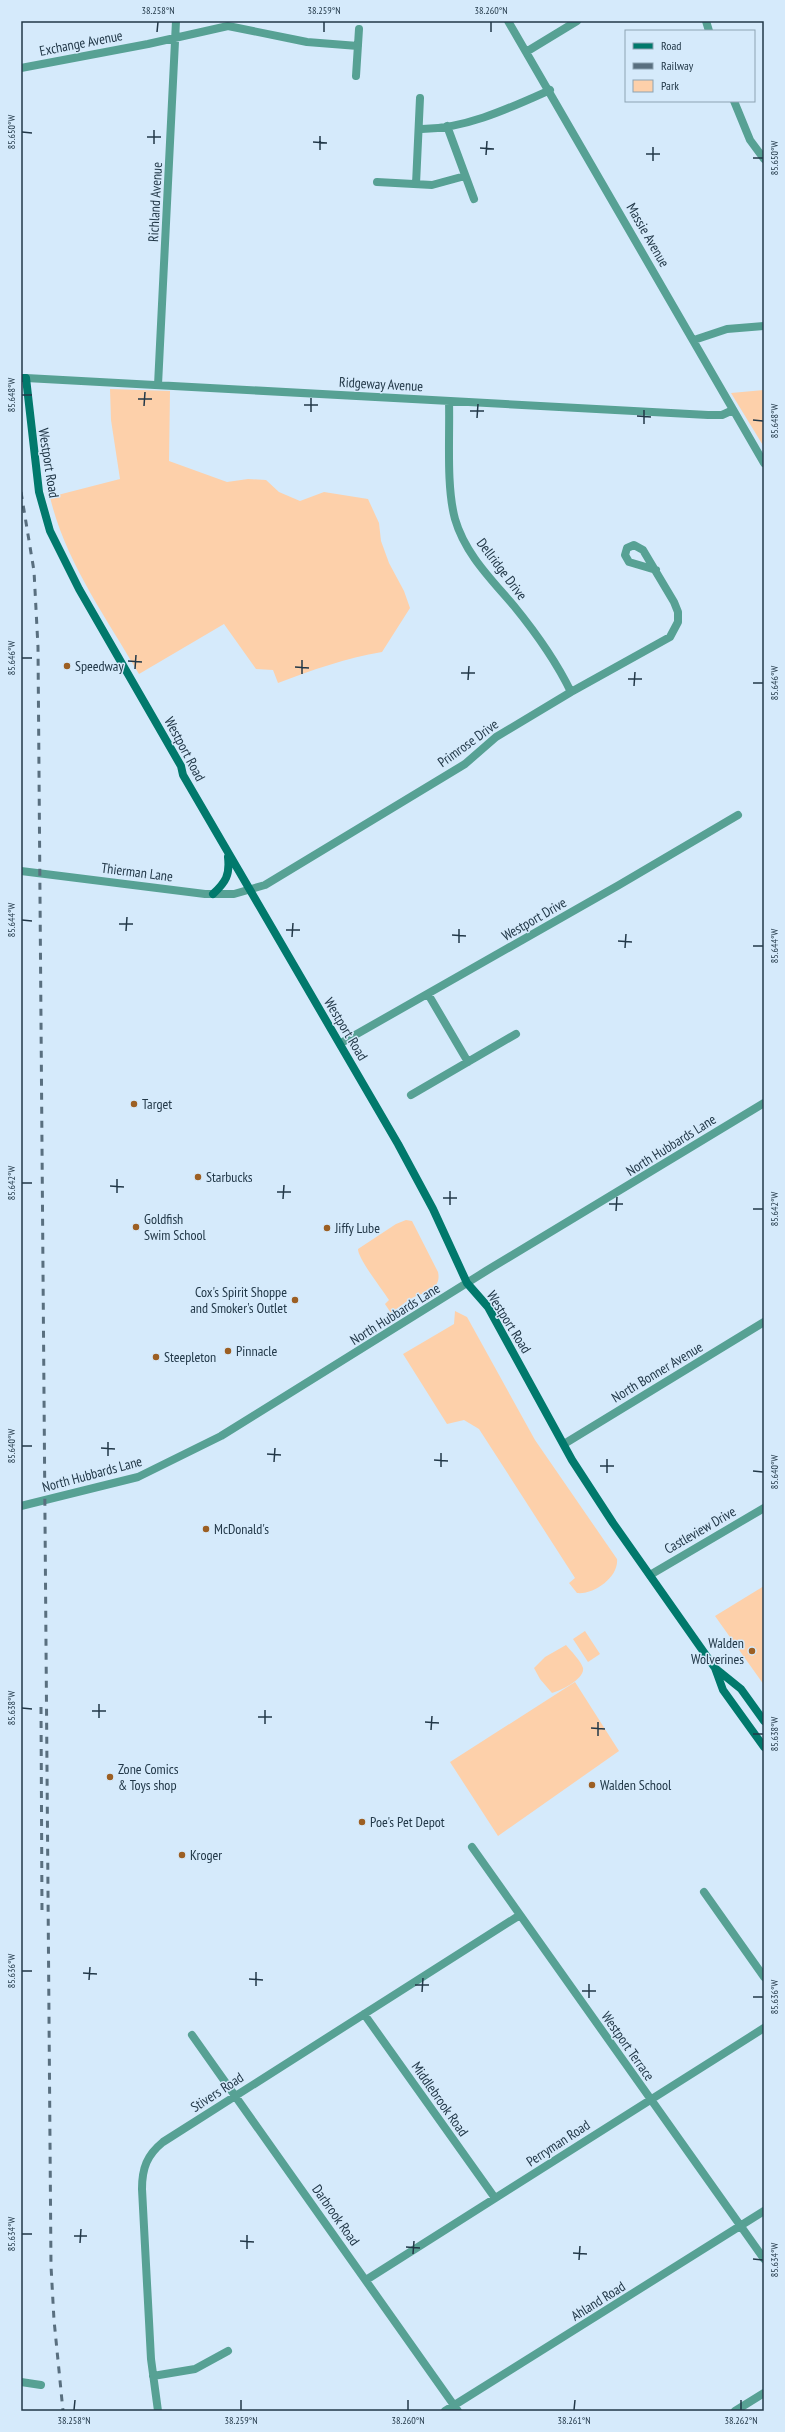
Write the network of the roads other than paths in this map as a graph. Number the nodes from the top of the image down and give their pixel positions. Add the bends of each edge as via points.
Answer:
1 (176, 21) edge
2 (508, 21) edge
3 (576, 21) edge
4 (360, 29) dead end
5 (175, 37) junction
6 (358, 46) junction
7 (526, 52) junction
8 (21, 68) edge
9 (356, 76) dead end
10 (550, 90) junction
11 (420, 98) dead end
12 (734, 102) edge
13 (447, 126) junction
14 (419, 129) junction
15 (764, 159) edge
16 (465, 176) junction
17 (377, 182) dead end
18 (416, 184) junction
19 (474, 199) dead end
20 (764, 326) edge
21 (694, 340) junction
22 (23, 378) edge
23 (158, 385) junction
24 (449, 401) junction
25 (733, 410) junction
26 (764, 463) edge
27 (656, 570) dead end
28 (571, 692) junction
29 (738, 815) dead end
30 (227, 852) junction
31 (21, 871) edge
32 (249, 891) junction
33 (213, 894) junction
34 (428, 994) junction
35 (516, 1034) dead end
36 (341, 1043) junction
37 (468, 1062) junction
38 (411, 1095) dead end
39 (764, 1103) edge
40 (467, 1283) junction
41 (764, 1322) edge
42 (564, 1444) junction
43 (21, 1506) edge
44 (764, 1508) edge
45 (650, 1575) junction
46 (715, 1668) junction
47 (764, 1721) edge
48 (764, 1748) edge
49 (472, 1847) dead end
50 (704, 1892) dead end
51 (520, 1915) junction
52 (764, 1977) edge
53 (364, 2014) junction
54 (764, 2028) edge
55 (192, 2035) dead end
56 (236, 2097) junction
57 (651, 2100) junction
58 (495, 2198) junction
59 (764, 2211) edge
60 (740, 2226) junction
61 (764, 2259) edge
62 (366, 2280) junction
63 (228, 2351) dead end
64 (153, 2376) junction
65 (21, 2382) edge
66 (42, 2385) dead end
67 (764, 2393) edge
68 (456, 2408) edge
69 (158, 2411) edge
70 (445, 2411) edge
71 (735, 2411) edge

1 - 5 street, Richland Avenue
2 - 7 street, Massie Avenue
3 - 7 street
4 - 6 street
5 - 6 street, Exchange Avenue via 228,26 307,42
5 - 8 street, Exchange Avenue
5 - 23 street, Richland Avenue
6 - 9 street
7 - 10 street, Massie Avenue
10 - 13 street via 506,109
10 - 21 street, Massie Avenue
11 - 14 street
12 - 15 street via 750,140
13 - 14 street
13 - 16 street
14 - 18 street
16 - 18 street via 445,183
16 - 19 street
17 - 18 street
20 - 21 street via 727,329
21 - 25 street, Massie Avenue
22 - 23 street, Ridgeway Avenue
22 - 30 main road, Westport Road via 39,492 50,531 76,584 181,766
23 - 24 street, Ridgeway Avenue
24 - 25 street, Ridgeway Avenue via 708,416 722,415
24 - 28 street, Dellridge Drive via 452,498 462,535 486,575 537,635
25 - 26 street, Massie Avenue
27 - 28 street, Primrose Drive via 678,612 676,625 665,641 642,651
28 - 32 street, Primrose Drive via 496,737 465,764 338,839 312,858 265,885
29 - 34 street, Westport Drive
30 - 32 main road, Westport Road
30 - 33 main road via 229,870 226,881
31 - 33 street, Thierman Lane
32 - 33 street, Thierman Lane
32 - 36 main road, Westport Road
34 - 36 street, Westport Drive
34 - 37 street
35 - 37 street
36 - 40 main road, Westport Road via 433,1209
37 - 38 street
39 - 40 street, North Hubbards Lane
40 - 42 main road, Westport Road via 488,1307
40 - 43 street, North Hubbards Lane via 221,1436 171,1462 126,1481
41 - 42 street, North Bonner Avenue
42 - 45 main road, Westport Road via 599,1502
44 - 45 street, Castleview Drive
45 - 46 main road, Westport Road
46 - 47 main road, Westport Road via 741,1689
46 - 48 main road, Westport Road via 723,1690
49 - 51 street, Westport Terrace
50 - 52 street
51 - 53 street, Stivers Road
51 - 57 street, Westport Terrace
53 - 56 street, Stivers Road
53 - 58 street, Middlebrook Road
54 - 57 street, Perryman Road
55 - 56 street, Darbrook Road
56 - 62 street, Darbrook Road
56 - 64 street, Stivers Road via 163,2142 150,2154 144,2166 142,2189
57 - 58 street, Perryman Road
57 - 60 street, Westport Terrace
58 - 62 street, Perryman Road
59 - 60 street, Ahland Road
60 - 61 street, Westport Terrace
60 - 68 street, Ahland Road
62 - 68 street, Darbrook Road
63 - 64 street via 195,2369
64 - 69 street, Stivers Road
65 - 66 street
67 - 71 street
68 - 70 street, Ahland Road

